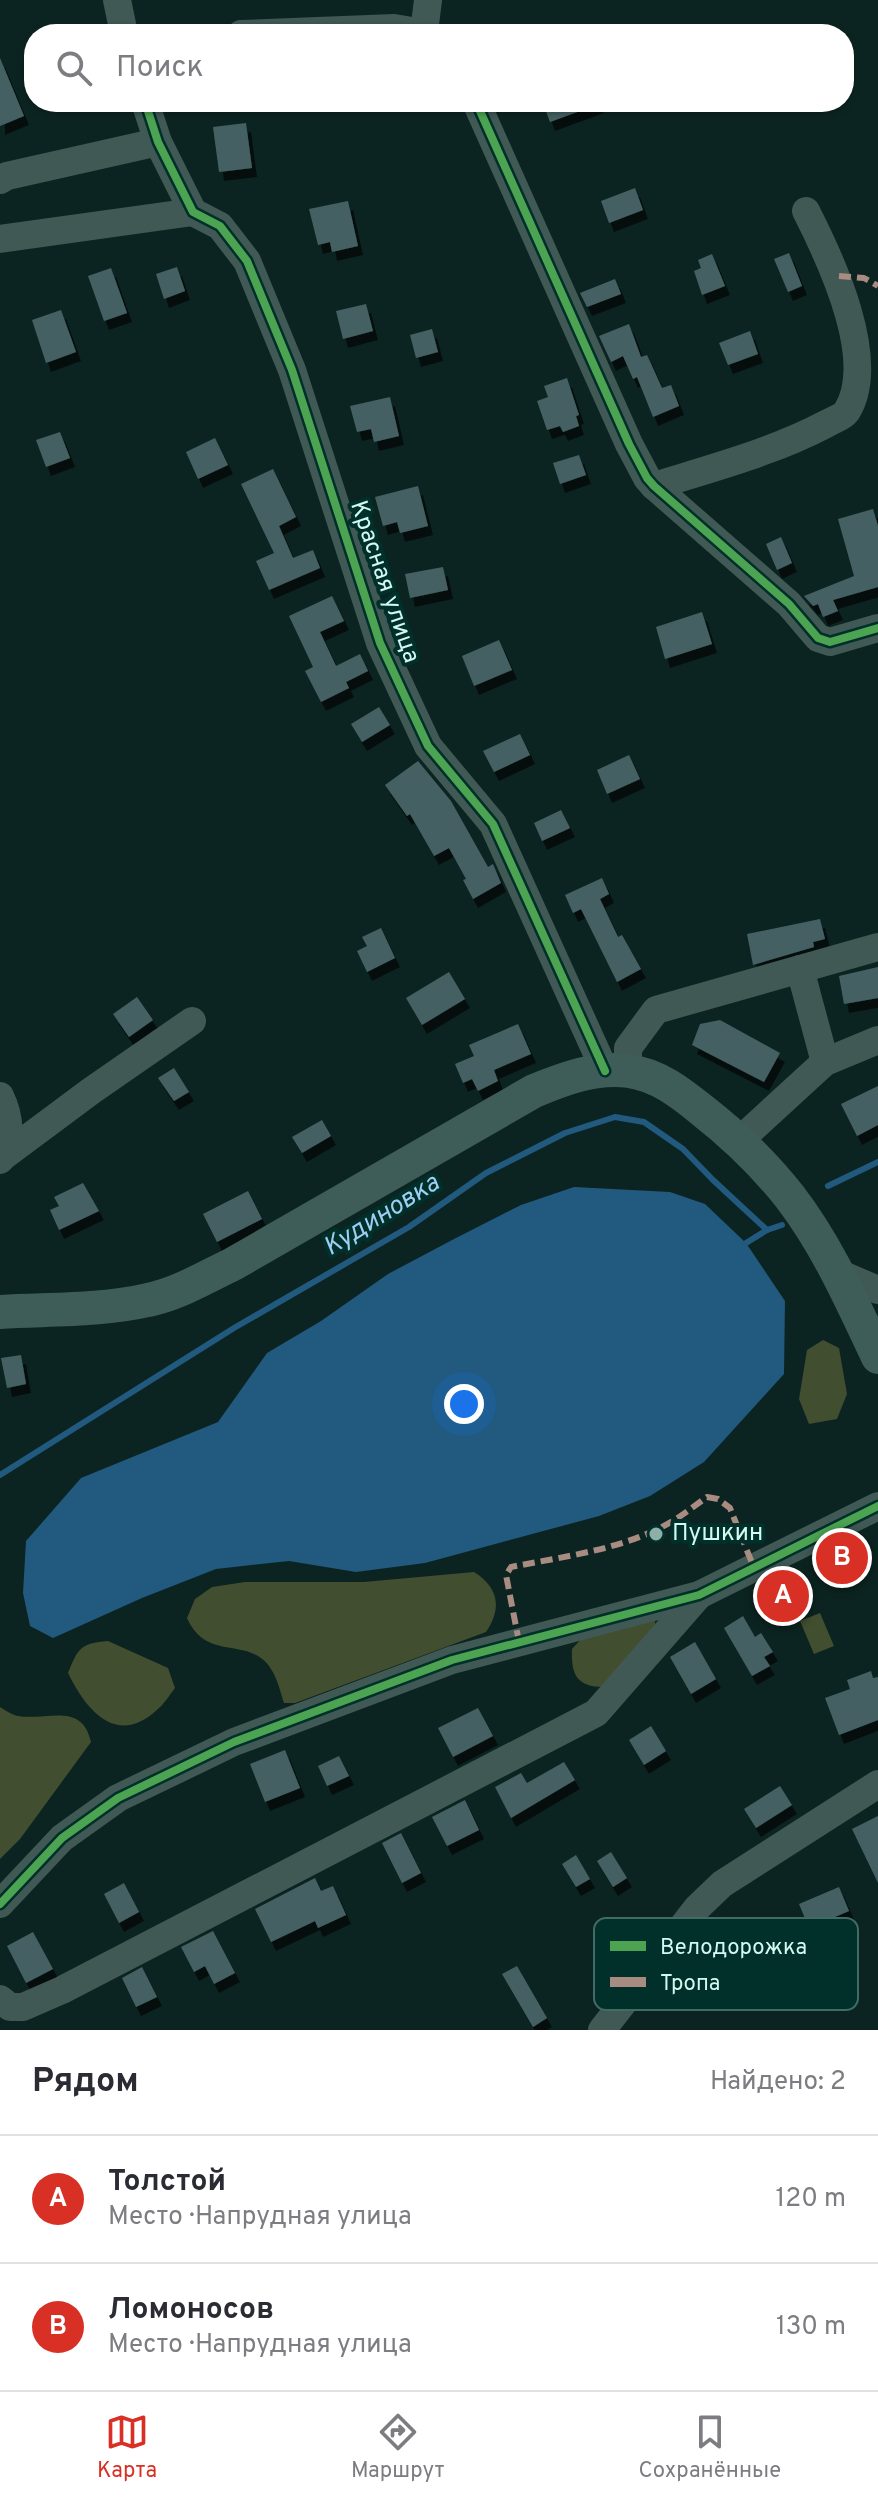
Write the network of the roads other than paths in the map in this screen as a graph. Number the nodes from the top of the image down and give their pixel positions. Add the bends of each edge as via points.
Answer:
1 (117, 0) edge
2 (428, 0) edge
3 (122, 24) edge
4 (427, 24) edge
5 (148, 112) edge
6 (480, 112) edge
7 (158, 142) junction
8 (0, 180) edge
9 (806, 211) dead end
10 (193, 212) junction
11 (0, 239) edge
12 (654, 486) junction
13 (878, 628) edge
14 (878, 947) edge
15 (800, 969) junction
16 (192, 1021) dead end
17 (878, 1040) edge
18 (825, 1062) junction
19 (617, 1071) junction
20 (0, 1096) edge
21 (740, 1140) junction
22 (1, 1159) edge
23 (838, 1273) junction
24 (878, 1290) edge
25 (0, 1312) edge
26 (878, 1357) edge
27 (878, 1506) edge
28 (699, 1595) junction
29 (878, 1784) edge
30 (0, 1904) edge
31 (689, 1918) edge
32 (0, 1999) edge
33 (618, 2010) edge
34 (602, 2030) edge

1 - 3 street
2 - 4 street
5 - 7 street
6 - 12 street via 629,444
7 - 8 street
7 - 10 street
9 - 12 street via 839,276 860,340 860,385 846,413 805,435
10 - 11 street
10 - 19 street, Красная улица via 220,226 247,261 292,370 380,643 428,746 493,824
12 - 13 street via 789,604 818,638 830,642
14 - 15 street
15 - 18 street
15 - 19 street via 656,1010
16 - 22 street
17 - 18 street
18 - 21 street
19 - 21 main road via 678,1090
19 - 25 main road via 569,1077 534,1091 183,1288 149,1300 101,1307
20 - 22 street via 8,1113
21 - 23 main road via 791,1198
23 - 24 street
23 - 26 main road
27 - 28 street
28 - 30 street via 452,1660 234,1742 118,1798 62,1838
28 - 32 street via 596,1713 62,1990 23,2007 10,2007
29 - 31 street via 722,1884
33 - 34 street

